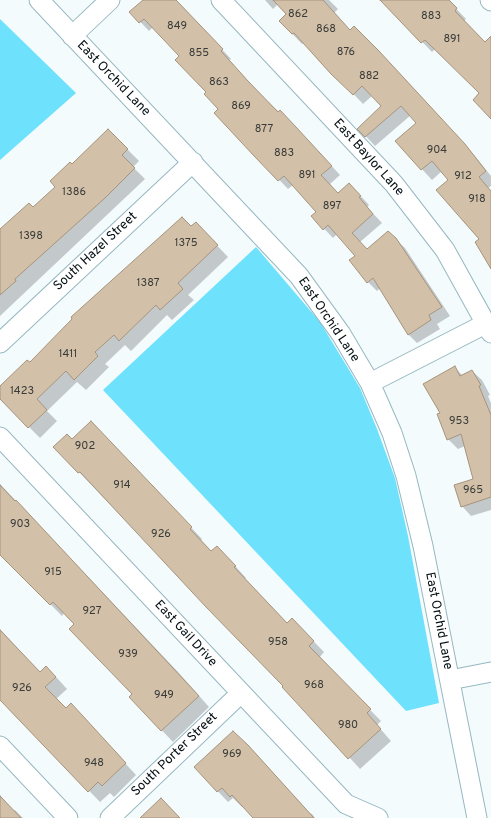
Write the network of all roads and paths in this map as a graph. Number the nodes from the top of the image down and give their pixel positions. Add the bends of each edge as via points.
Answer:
1 (39, 0) edge
2 (110, 0) edge
3 (221, 0) edge
4 (72, 36) junction
5 (193, 162) junction
6 (489, 328) edge
7 (0, 343) edge
8 (370, 383) junction
9 (0, 437) edge
10 (491, 672) edge
11 (450, 680) junction
12 (240, 693) junction
13 (0, 746) edge
14 (68, 818) edge
15 (110, 818) edge
16 (378, 818) edge
17 (476, 818) edge

1 - 4 street, East Orchid Lane
2 - 4 street
3 - 6 street, East Baylor Lane via 394,184 445,250
4 - 5 street, East Orchid Lane
5 - 7 street, South Hazel Street
5 - 8 street, East Orchid Lane via 299,276 341,334
6 - 8 street
8 - 11 street, East Orchid Lane via 392,433 406,476 424,546
9 - 12 street, East Gail Drive
10 - 11 street
11 - 17 street, East Orchid Lane
12 - 15 street, South Porter Street
12 - 16 street, East Gail Drive via 346,804
13 - 14 street

